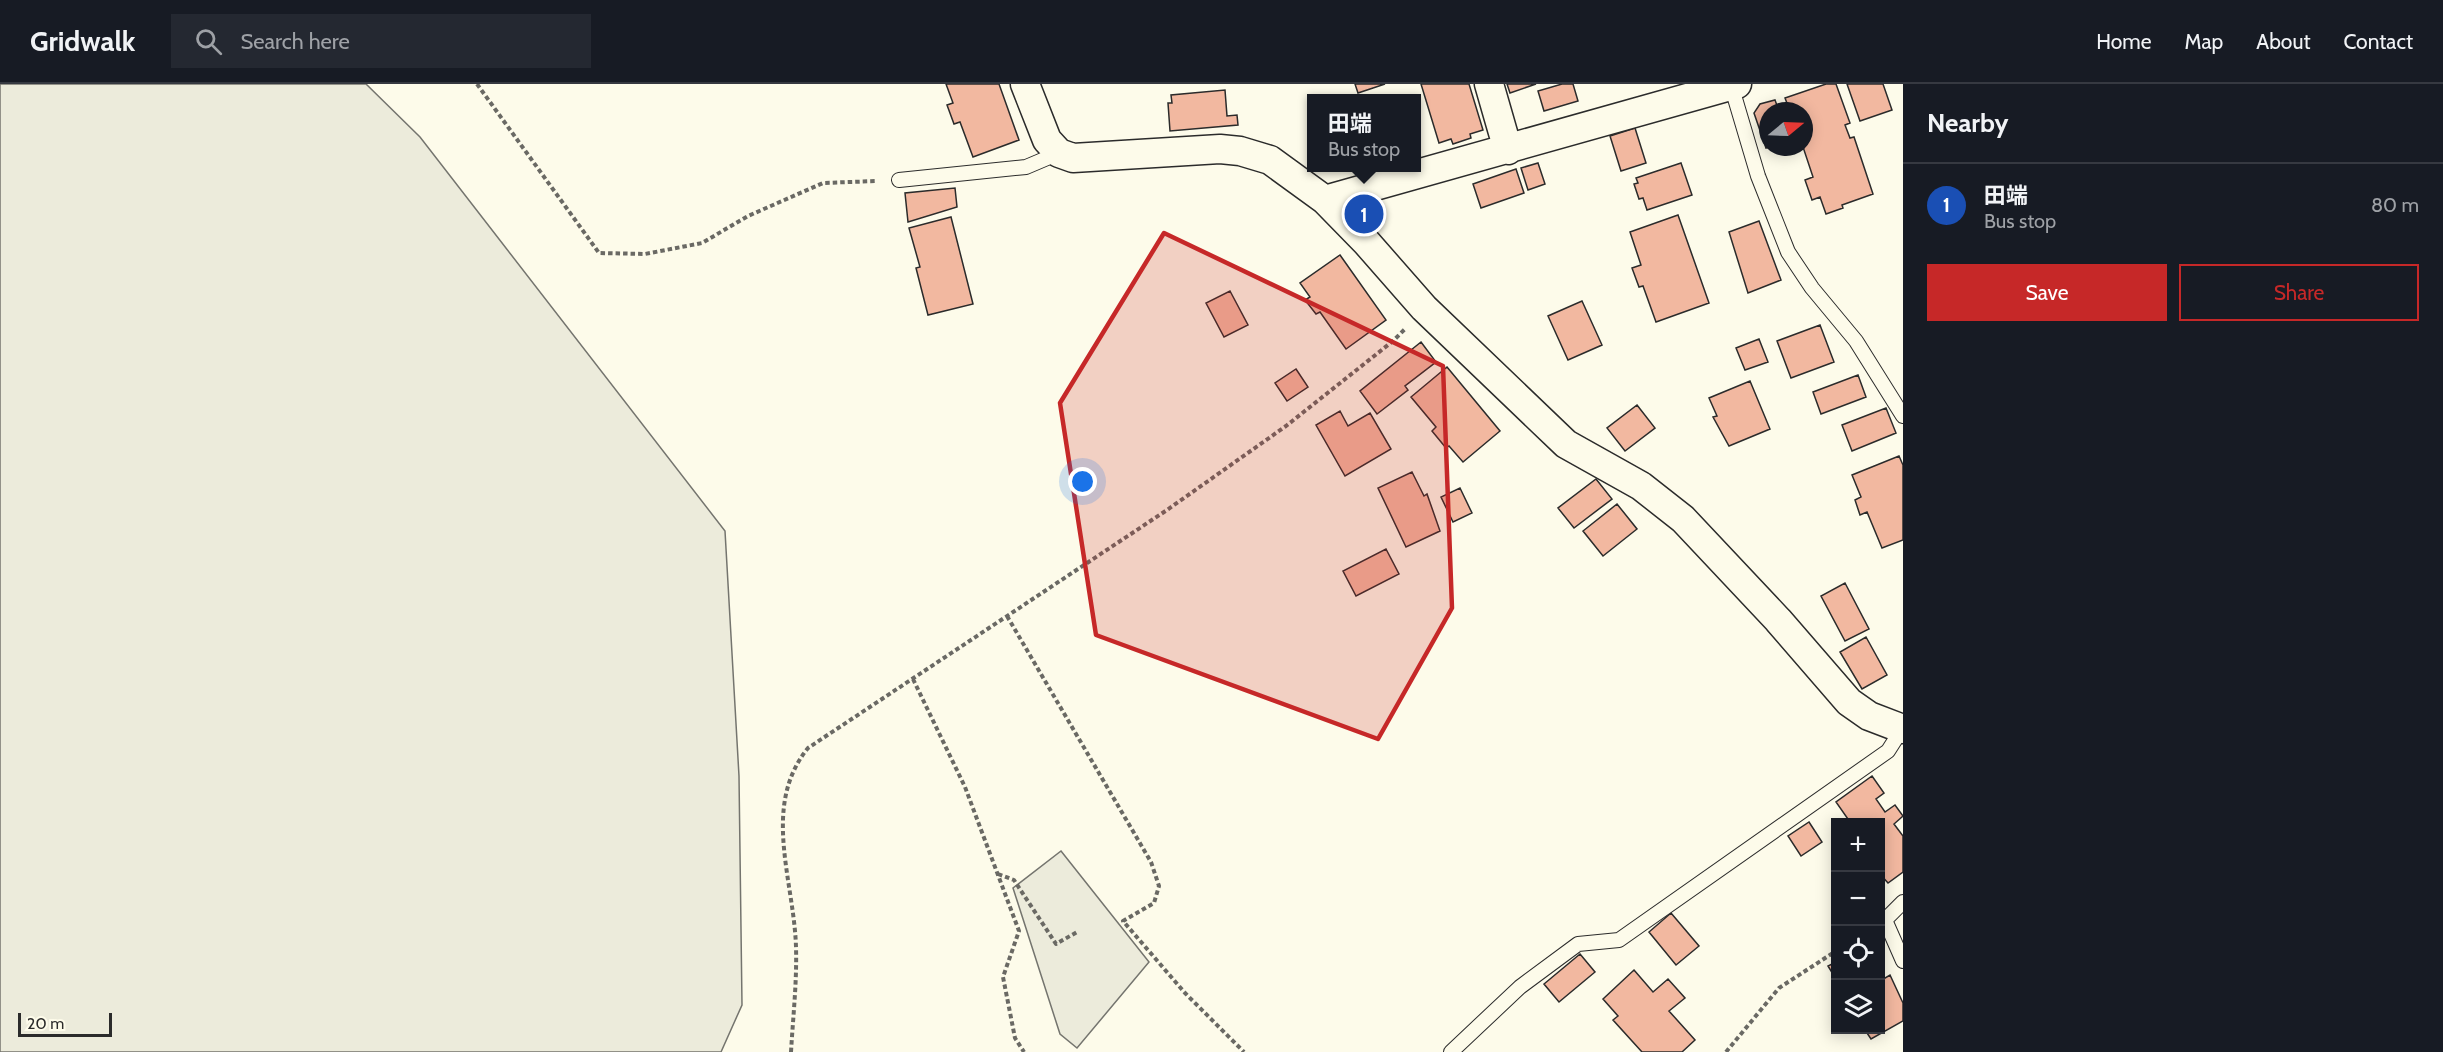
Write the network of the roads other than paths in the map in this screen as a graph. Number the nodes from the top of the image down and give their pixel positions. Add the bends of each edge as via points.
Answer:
1 (1025, 84) edge
2 (1489, 84) edge
3 (1734, 85) edge
4 (1508, 150) junction
5 (1059, 153) junction
6 (899, 180) road end
7 (1325, 200) junction
8 (1903, 416) edge
9 (1902, 729) edge
10 (1903, 902) edge
11 (1903, 961) edge
12 (1450, 1052) edge

1 - 5 street via 1047,140
2 - 4 street
3 - 4 street via 1643,108
3 - 8 lane via 1758,176 1788,252 1812,288 1856,340
4 - 7 street
5 - 6 lane via 1026,167
5 - 7 street via 1073,158 1240,150 1270,160
7 - 9 street via 1424,308 1566,444 1641,486 1683,519 1849,702 1869,716
9 - 12 lane via 1888,751 1619,940 1578,944 1520,987
10 - 11 lane via 1885,920

